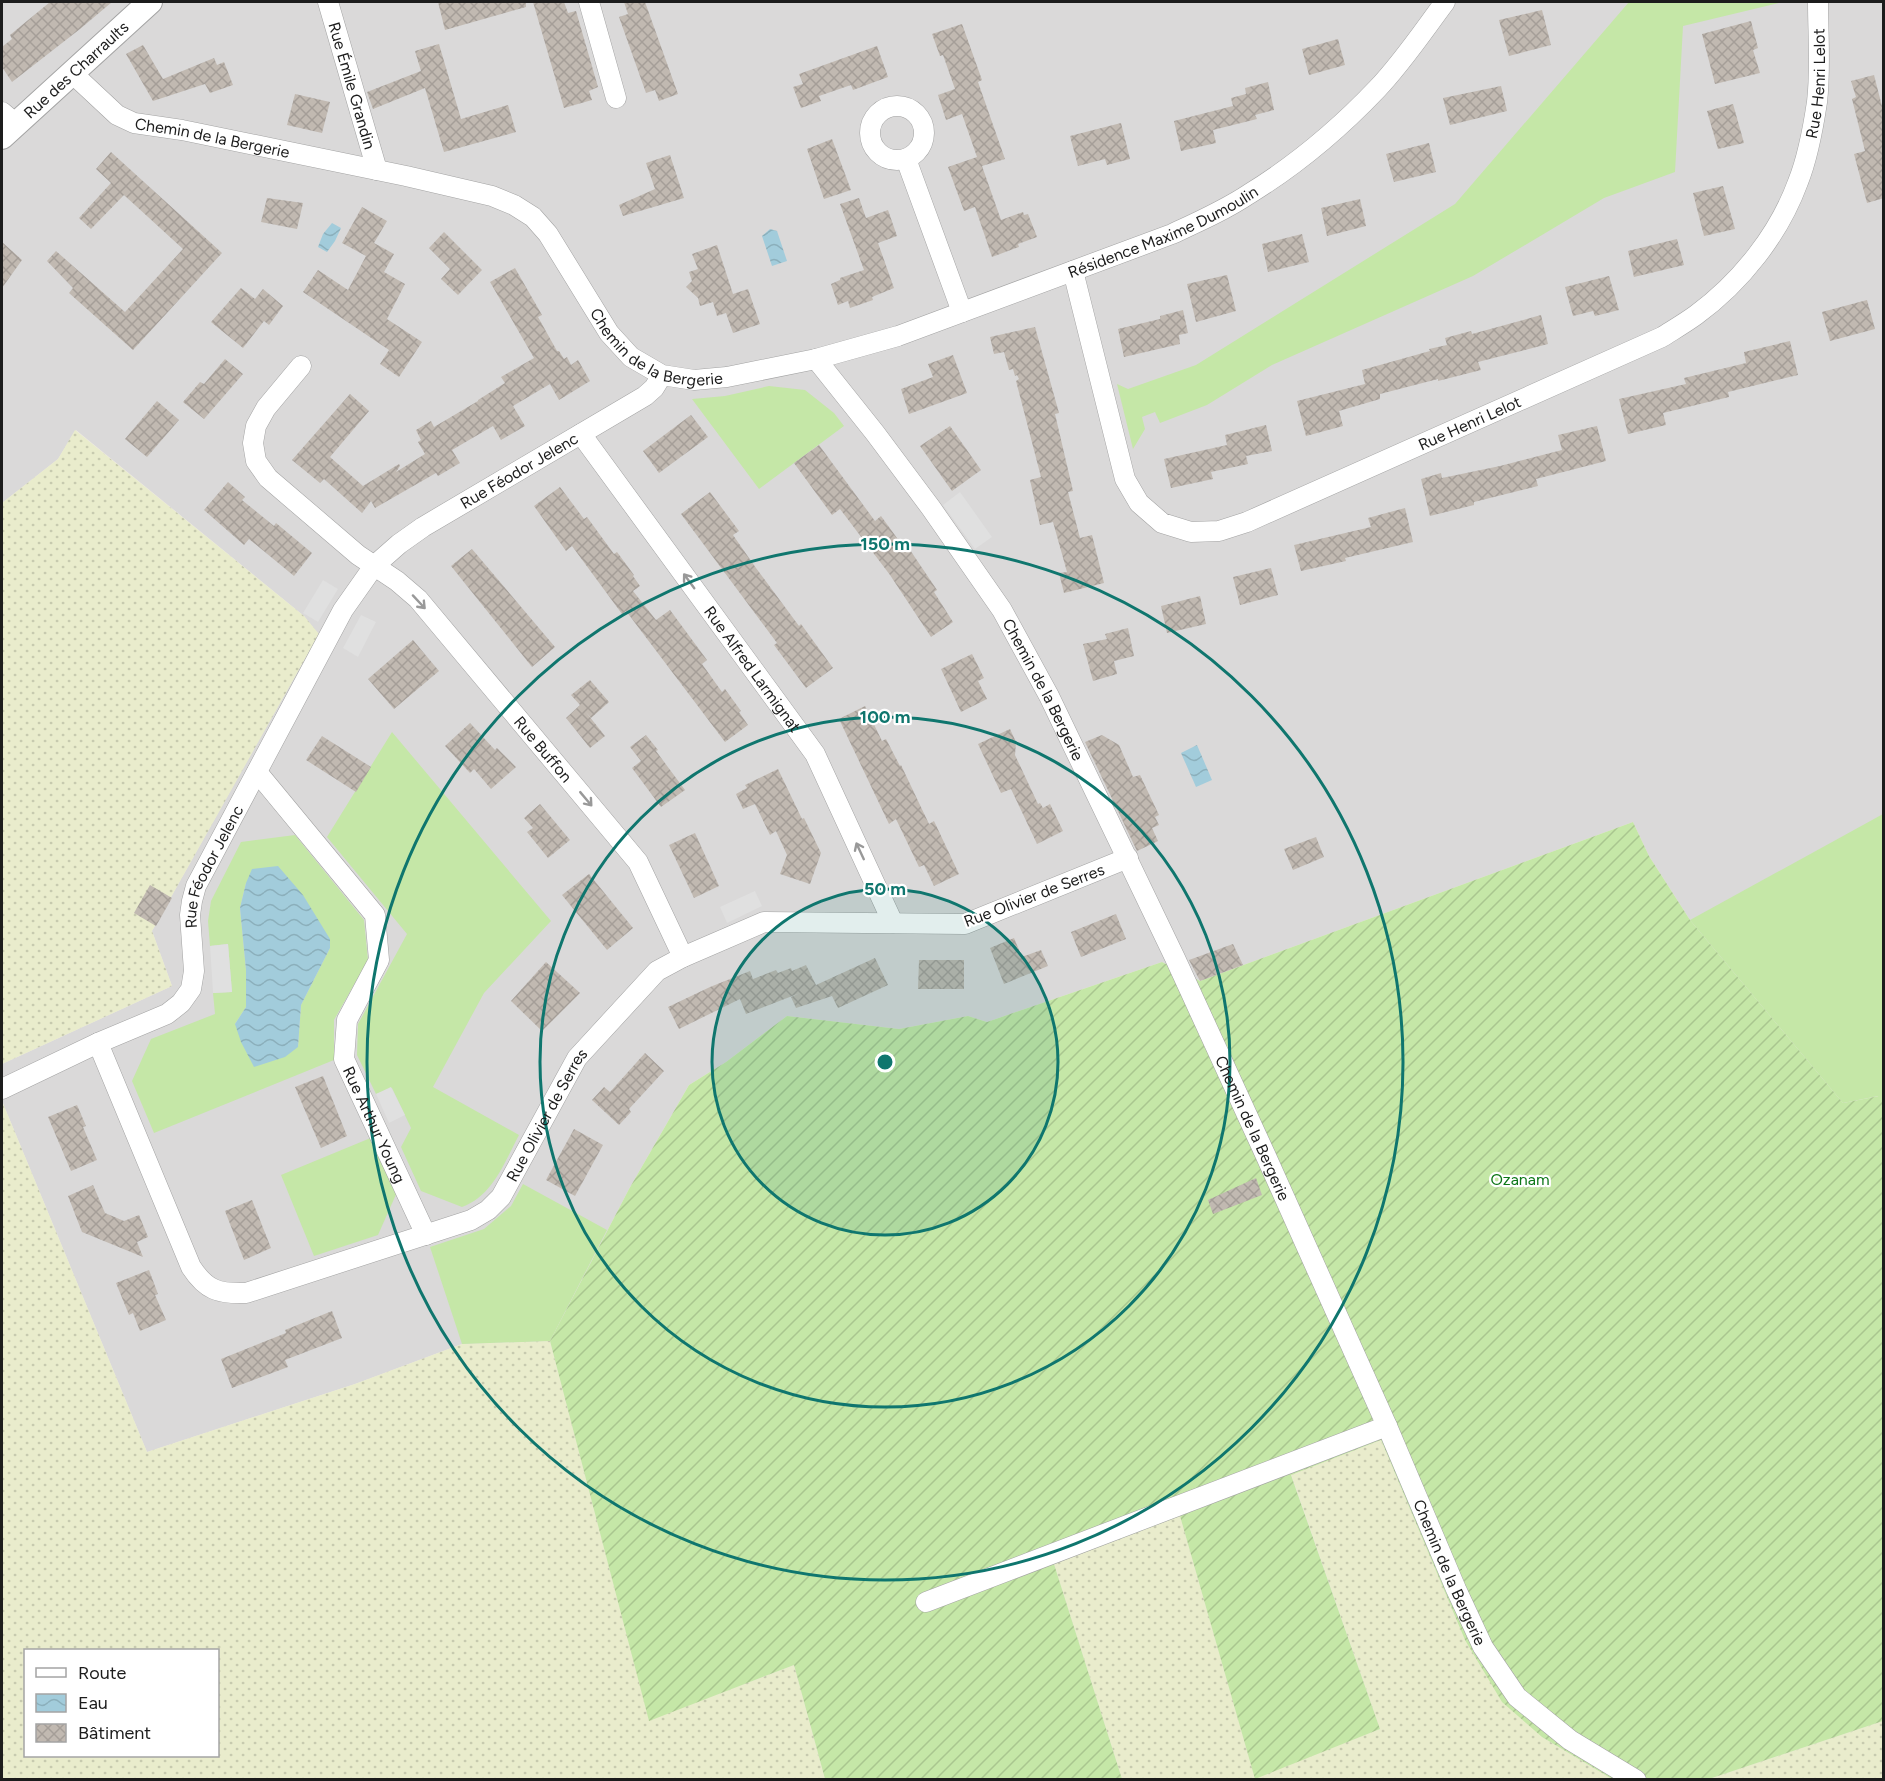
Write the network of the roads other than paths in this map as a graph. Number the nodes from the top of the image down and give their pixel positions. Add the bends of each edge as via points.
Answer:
1 (150, 2) edge
2 (328, 2) edge
3 (589, 2) edge
4 (1445, 2) edge
5 (1818, 2) edge
6 (72, 73) junction
7 (616, 98) dead end
8 (6, 125) edge
9 (906, 159) dead end
10 (377, 170) junction
11 (1073, 271) junction
12 (962, 312) junction
13 (816, 359) junction
14 (301, 366) dead end
15 (662, 375) junction
16 (581, 434) junction
17 (374, 566) junction
18 (256, 772) junction
19 (1128, 858) junction
20 (893, 923) junction
21 (683, 957) junction
22 (98, 1043) junction
23 (2, 1089) edge
24 (426, 1235) junction
25 (1387, 1426) junction
26 (926, 1602) dead end
27 (1636, 1779) edge

1 - 6 street, Rue des Charraults
2 - 10 street, Rue Émile Grandin
3 - 7 street
4 - 11 street, Résidence Maxime Dumoulin via 1379,88 1293,163 1210,216
5 - 11 street, Rue Henri Lelot via 1817,100 1798,183 1759,254 1730,285 1662,337 1247,522 1219,531 1191,532 1162,523 1139,503 1125,479
6 - 8 street, Rue des Charraults
6 - 10 street, Chemin de la Bergerie via 117,115 134,123
9 - 12 street
10 - 15 street, Chemin de la Bergerie via 492,195 533,218 548,234 609,333 631,357
11 - 12 street, Résidence Maxime Dumoulin
12 - 13 street, Résidence Maxime Dumoulin via 898,336
13 - 15 street, Chemin de la Bergerie via 694,381
13 - 19 street, Chemin de la Bergerie via 931,508 1002,610
14 - 17 street via 256,426 256,461 268,478
15 - 16 street, Rue Féodor Jelenc via 645,396
16 - 17 street, Rue Féodor Jelenc via 423,527
20 -> 16 street, Rue Alfred Larmignat via 815,754
17 - 18 street, Rue Féodor Jelenc via 343,610
17 -> 21 street, Rue Buffon via 418,599 638,862
18 - 22 street, Rue Féodor Jelenc via 196,886 190,915 194,971 191,989 167,1014
18 - 24 street, Rue Arthur Young via 375,915 379,960 347,1020 344,1059
19 - 20 street, Rue Olivier de Serres via 965,924
19 - 25 street, Chemin de la Bergerie
20 - 21 street, Rue Olivier de Serres via 764,922
21 - 24 street, Rue Olivier de Serres via 657,971 577,1058 501,1197 471,1220
22 - 23 street, Rue Féodor Jelenc
22 - 24 street, Rue Olivier de Serres via 191,1267 200,1281 213,1290 246,1293
25 - 26 street
25 - 27 street, Chemin de la Bergerie via 1483,1647 1517,1697 1570,1740

